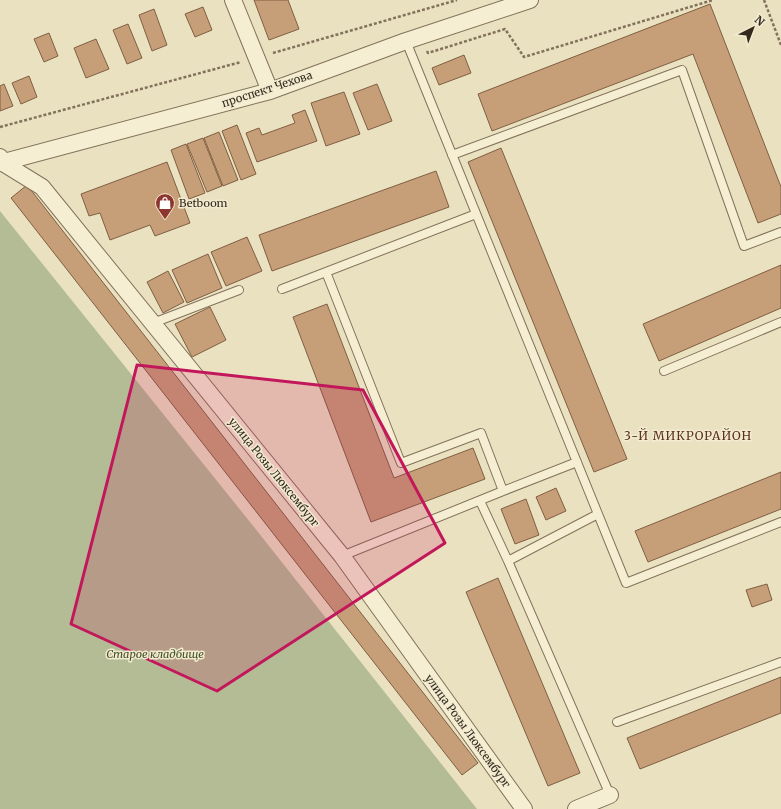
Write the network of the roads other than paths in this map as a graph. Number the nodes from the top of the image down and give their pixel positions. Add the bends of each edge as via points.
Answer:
1 (233, 0) edge
2 (530, 0) edge
3 (413, 39) junction
4 (270, 91) junction
5 (452, 155) junction
6 (1, 161) edge
7 (476, 214) junction
8 (781, 232) edge
9 (326, 272) junction
10 (282, 289) dead end
11 (239, 290) dead end
12 (781, 322) edge
13 (153, 323) junction
14 (664, 371) dead end
15 (577, 462) junction
16 (503, 491) junction
17 (480, 500) junction
18 (598, 514) junction
19 (781, 522) edge
20 (342, 556) junction
21 (508, 562) junction
22 (781, 662) edge
23 (617, 722) dead end
24 (610, 796) joint
25 (524, 809) edge
26 (576, 809) edge

1 - 4 street
2 - 3 street, проспект Чехова
3 - 4 street, проспект Чехова
3 - 5 lane
4 - 6 street, проспект Чехова
5 - 7 lane
5 - 8 lane via 682,70 744,246
6 - 13 street, улица Розы Люксембург via 42,187
7 - 9 lane
7 - 15 lane
9 - 10 lane
9 - 16 lane via 401,463 481,433
11 - 13 lane
12 - 14 lane
13 - 20 street, улица Розы Люксембург
15 - 16 lane
15 - 18 lane
16 - 17 lane
17 - 20 lane
17 - 21 lane
18 - 19 lane via 626,583
18 - 21 lane
20 - 25 street, улица Розы Люксембург
21 - 24 lane
22 - 23 lane
24 - 26 street

